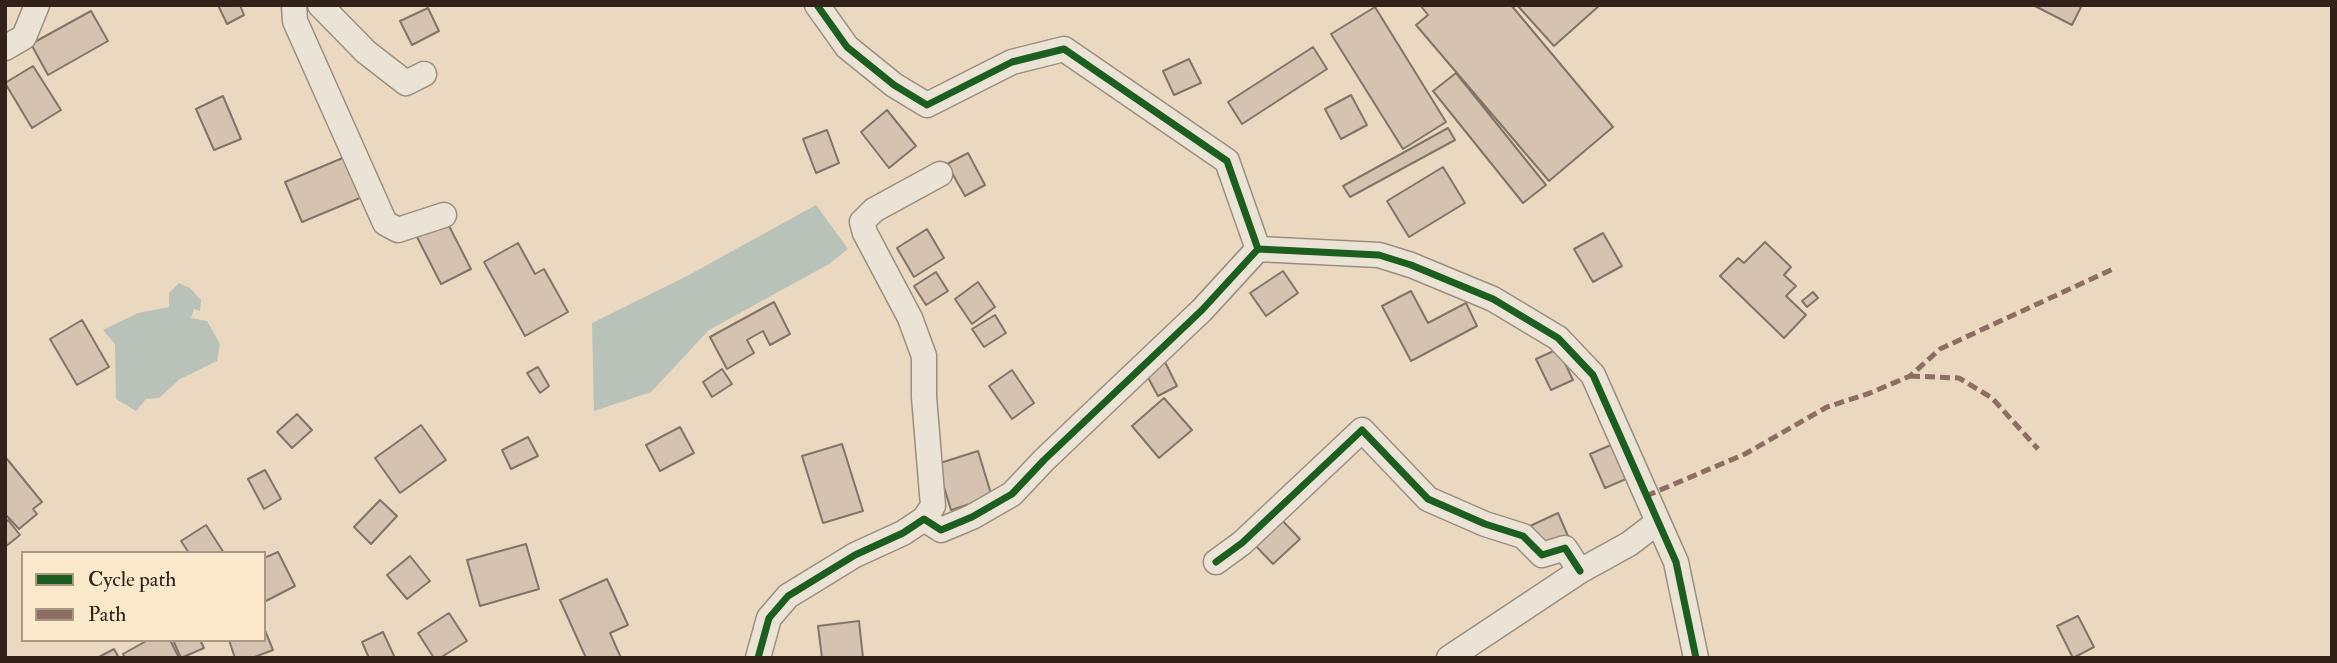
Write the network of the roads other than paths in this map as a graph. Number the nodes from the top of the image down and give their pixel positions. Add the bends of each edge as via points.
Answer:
1 (37, 5) edge
2 (294, 5) edge
3 (320, 5) edge
4 (817, 5) edge
5 (5, 48) edge
6 (424, 74) dead end
7 (940, 174) dead end
8 (444, 215) dead end
9 (1258, 249) junction
10 (924, 519) junction
11 (1658, 522) junction
12 (1216, 562) dead end
13 (1580, 571) junction
14 (758, 658) edge
15 (1449, 658) edge
16 (1696, 658) edge

1 - 5 street via 24,37
2 - 8 street via 295,21 385,223 398,230
3 - 6 street via 366,52 406,83
4 - 9 street via 847,47 927,105 1012,62 1064,49 1227,161
7 - 10 street via 874,210 862,222 924,356 933,506
9 - 10 street via 1202,310 1012,494 941,530
9 - 11 street via 1379,255 1400,261 1493,299 1558,338 1593,375
10 - 14 street via 788,596 769,618
11 - 13 street
11 - 16 street via 1676,562
12 - 13 street via 1362,430 1428,499 1523,536 1542,555 1565,548
13 - 15 street

